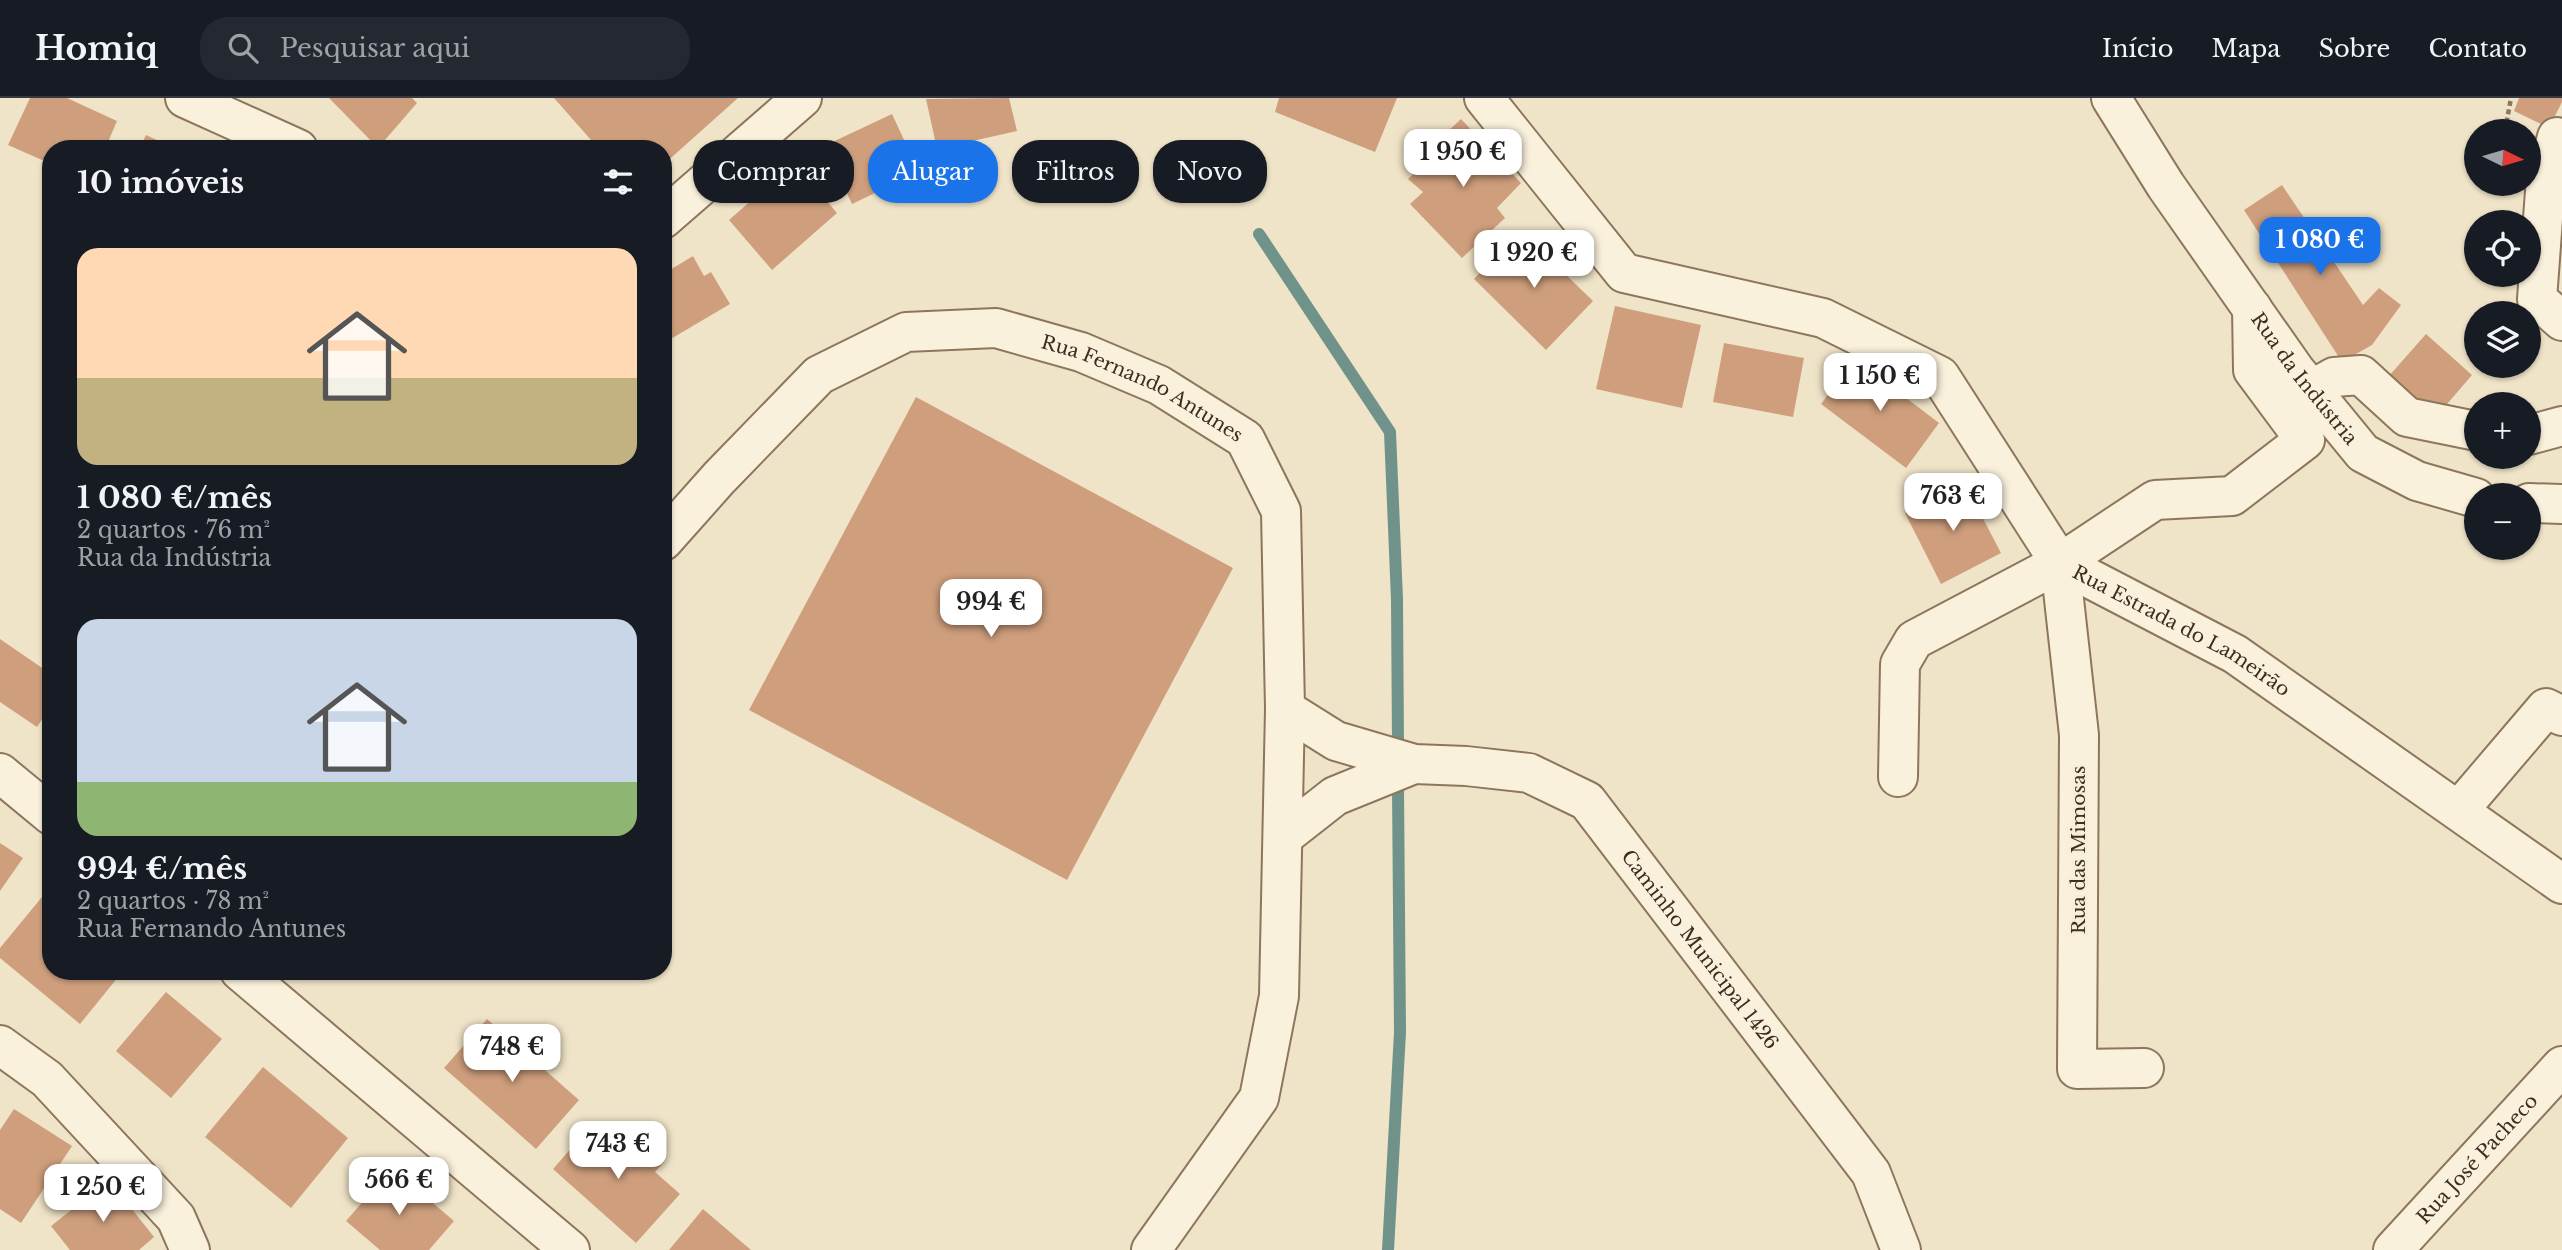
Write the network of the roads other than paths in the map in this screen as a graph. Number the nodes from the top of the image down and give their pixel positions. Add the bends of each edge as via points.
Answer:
1 (802, 98) edge
2 (1484, 98) edge
3 (2111, 98) edge
4 (208, 103) edge
5 (2557, 137) dead end
6 (280, 140) edge
7 (672, 211) edge
8 (2252, 308) junction
9 (2562, 321) edge
10 (2311, 390) junction
11 (2562, 426) edge
12 (2464, 429) edge
13 (2541, 432) edge
14 (2464, 495) edge
15 (2541, 503) edge
16 (2562, 504) edge
17 (672, 531) edge
18 (2060, 563) junction
19 (1285, 709) junction
20 (2562, 716) edge
21 (1414, 764) junction
22 (0, 773) edge
23 (1898, 777) dead end
24 (42, 808) edge
25 (2459, 810) junction
26 (1284, 836) junction
27 (2562, 884) edge
28 (251, 980) edge
29 (0, 1045) edge
30 (2562, 1066) edge
31 (2144, 1068) dead end
32 (190, 1250) edge
33 (570, 1250) edge
34 (1152, 1250) edge
35 (1901, 1250) edge
36 (2393, 1250) edge

1 - 7 street
2 - 18 street, Rua Estrada do Lameirão via 1624,273 1823,318 1940,376
3 - 8 street, Rua da Indústria
4 - 6 street
5 - 9 street via 2546,178 2538,299
8 - 10 street, Rua da Indústria
8 - 18 street via 2253,370 2305,440 2232,496 2155,500
10 - 12 street via 2334,377 2361,375 2407,417
10 - 14 street, Rua da Indústria via 2363,453 2417,481
11 - 13 street
15 - 16 street
17 - 19 street, Rua Fernando Antunes via 819,374 906,332 996,328 1081,352 1159,385 1245,439 1281,511
18 - 23 street via 1914,640 1900,664
18 - 25 street, Rua Estrada do Lameirão via 2235,654
18 - 31 street, Rua das Mimosas via 2079,735 2077,1069
19 - 21 street, Caminho Municipal 1426 via 1336,741
19 - 26 street, Rua Fernando Antunes
20 - 25 street via 2546,708
21 - 26 street, Caminho Municipal 1426 via 1335,796
21 - 35 street, Caminho Municipal 1426 via 1529,773 1587,801 1871,1173
22 - 24 street
25 - 27 street, Rua Estrada do Lameirão
26 - 34 street, Rua Fernando Antunes via 1279,996 1259,1098
28 - 33 street
29 - 32 street via 47,1079 176,1218
30 - 36 street, Rua José Pacheco

